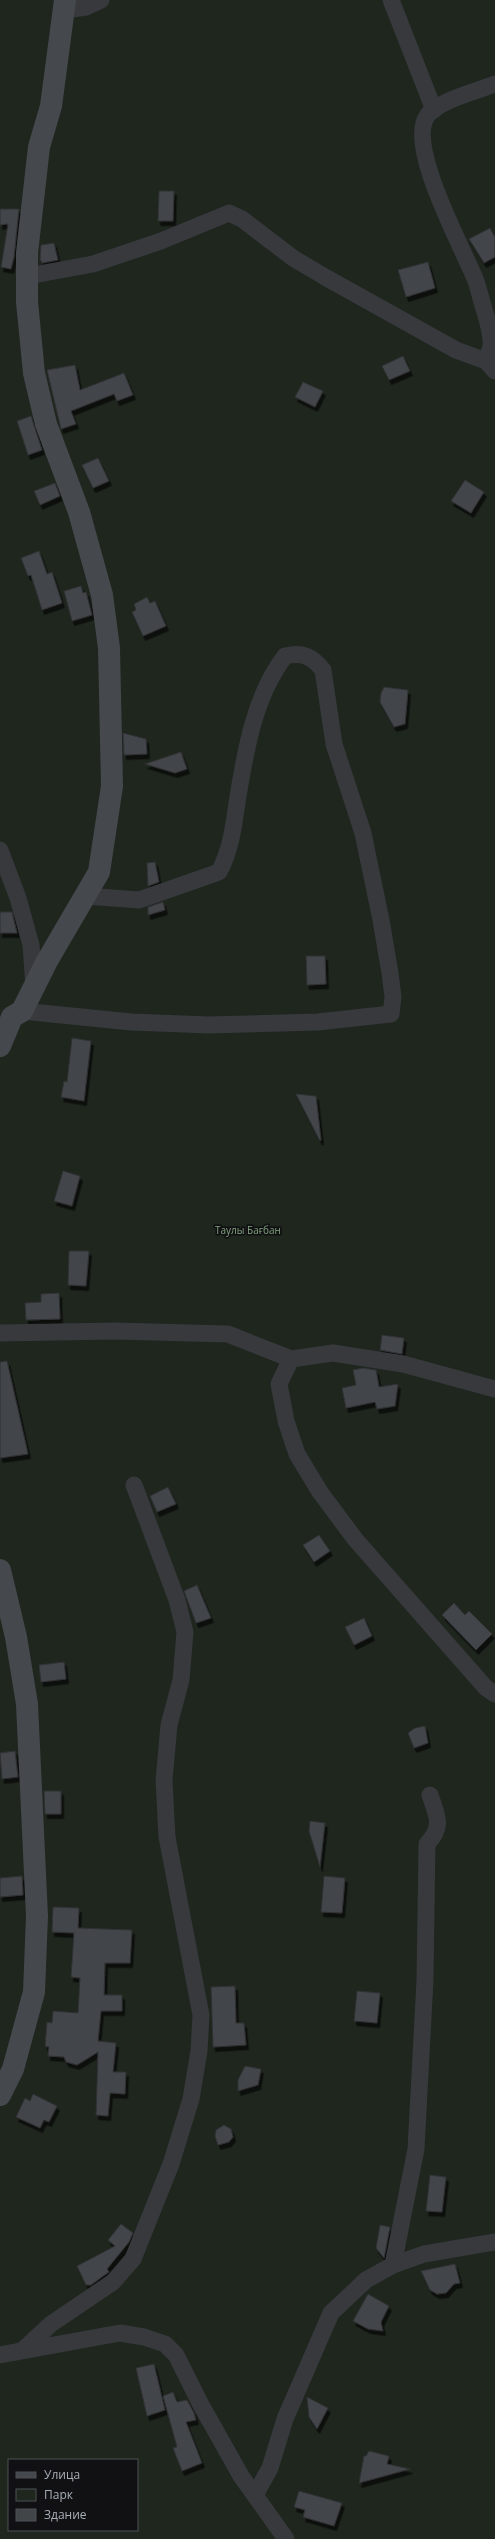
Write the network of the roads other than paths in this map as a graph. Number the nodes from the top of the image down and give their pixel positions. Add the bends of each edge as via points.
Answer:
1 (101, 0) edge
2 (391, 0) edge
3 (65, 5) edge
4 (495, 84) edge
5 (434, 110) junction
6 (28, 276) junction
7 (491, 366) edge
8 (0, 850) edge
9 (86, 896) junction
10 (35, 990) junction
11 (11, 1015) edge
12 (0, 1046) edge
13 (0, 1333) edge
14 (291, 1359) junction
15 (495, 1389) edge
16 (134, 1485) dead end
17 (0, 1570) edge
18 (495, 1694) edge
19 (430, 1795) dead end
20 (0, 2095) edge
21 (495, 2242) edge
22 (393, 2265) junction
23 (23, 2350) junction
24 (0, 2355) edge
25 (254, 2494) junction
26 (286, 2539) edge

1 - 3 street via 86,6
2 - 5 street
3 - 6 street via 51,106 39,147 27,253
4 - 5 street via 447,100
5 - 7 street via 427,115 421,129 425,156 432,183 478,289 490,331
6 - 7 street via 93,264 161,241 229,213 242,219 293,258 325,277 449,347
6 - 9 street via 27,302 34,373 46,424 79,512 102,595 109,648 112,786 98,872
8 - 10 street via 18,898 31,945
9 - 10 street via 47,961
9 - 11 street via 138,900 219,872 227,857 244,762 259,704 269,680 285,656 299,653 315,660 323,670 334,744 363,833 390,973 391,1014 318,1022 209,1025
10 - 11 street
11 - 12 street
13 - 14 street via 116,1331 228,1334
14 - 15 street via 333,1353 403,1364
14 - 18 street via 279,1384 296,1454 354,1539 424,1620 486,1688
16 - 23 street via 177,1600 185,1632 180,1680 169,1725 164,1780 167,1837 201,2015 199,2051 191,2099 172,2164 133,2258 113,2282 51,2324
17 - 20 street via 16,1638 27,1704 37,1916 34,1992 13,2069
19 - 22 street via 439,1823 435,1836 427,1844 425,1980 416,2149
21 - 22 street via 424,2254
22 - 25 street via 366,2280 331,2313 285,2419 270,2468
23 - 24 street
23 - 25 street via 120,2333 164,2344 176,2355 237,2469
25 - 26 street

